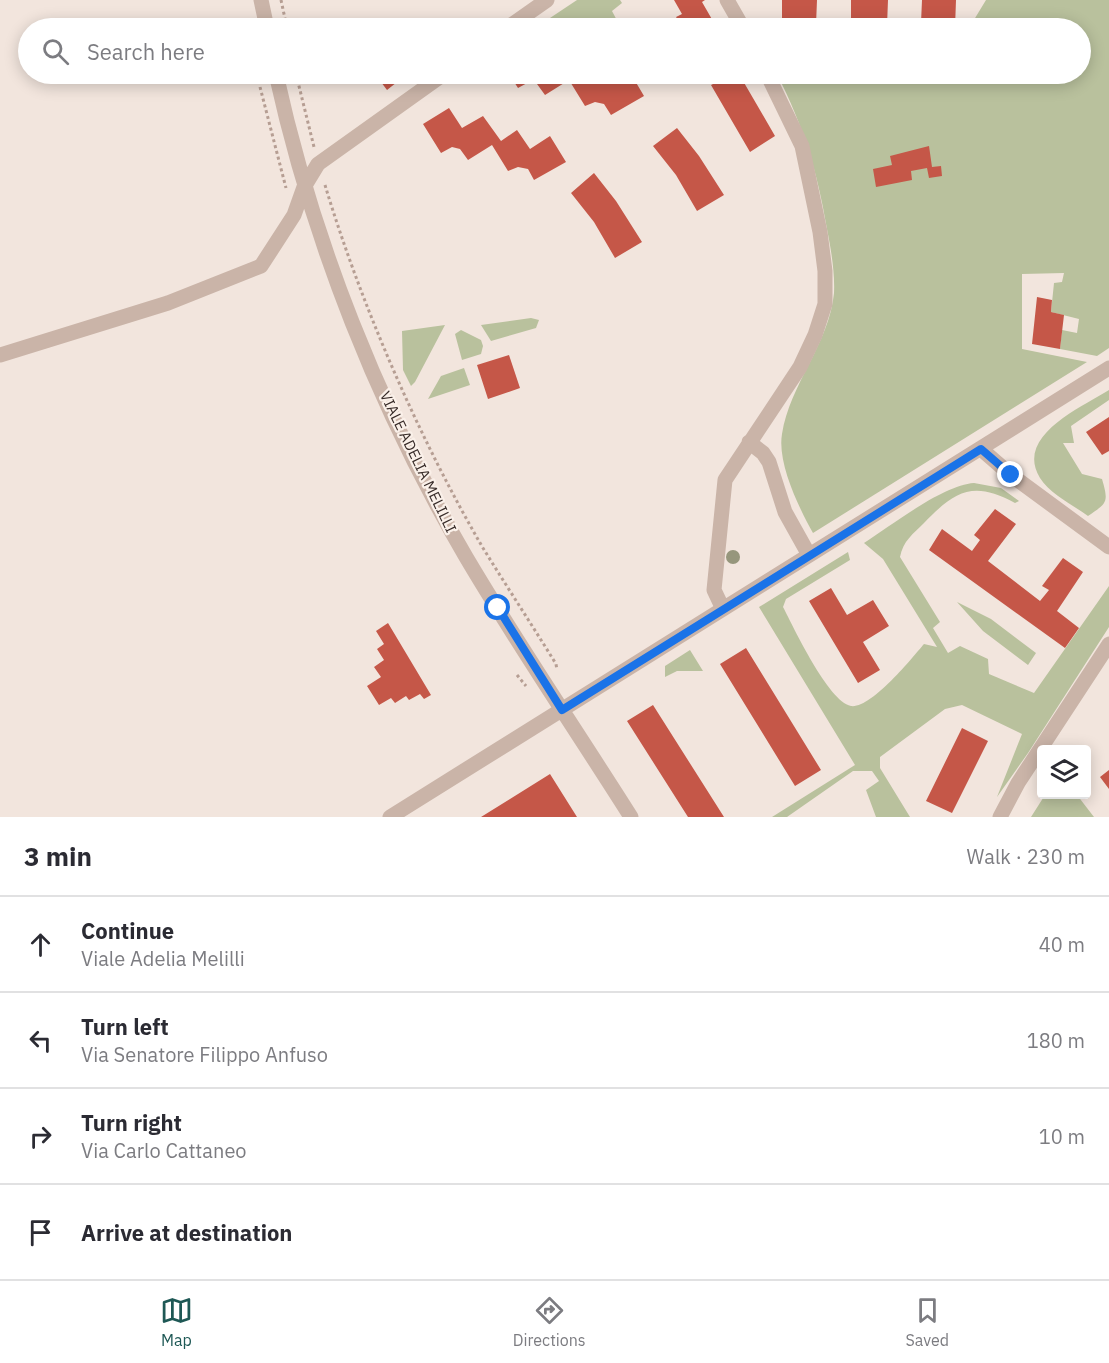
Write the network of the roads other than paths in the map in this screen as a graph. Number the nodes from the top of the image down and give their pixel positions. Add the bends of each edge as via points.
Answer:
1 (261, 0) edge
2 (547, 0) edge
3 (727, 0) edge
4 (265, 18) edge
5 (521, 18) edge
6 (737, 18) edge
7 (278, 84) edge
8 (430, 84) edge
9 (772, 84) edge
10 (304, 187) junction
11 (0, 355) edge
12 (1109, 368) edge
13 (749, 442) junction
14 (981, 449) junction
15 (1109, 547) edge
16 (809, 555) junction
17 (723, 609) junction
18 (1109, 644) edge
19 (562, 710) junction
20 (390, 817) edge
21 (631, 817) edge
22 (1000, 817) edge

1 - 4 street
2 - 5 street
3 - 6 street
7 - 10 street, VIALE ADELIA MELILLI
8 - 10 street via 318,164
9 - 13 street via 802,146 820,232 825,304 800,367
10 - 11 street via 294,215 261,266 168,303
10 - 19 street, VIALE ADELIA MELILLI via 363,344 411,453 466,556
12 - 14 street
13 - 16 street via 769,462 785,512
13 - 17 street via 725,480 714,590
14 - 15 street
14 - 16 street
16 - 17 street
17 - 19 street
18 - 22 street
19 - 20 street
19 - 21 street, VIALE ADELIA MELILLI

